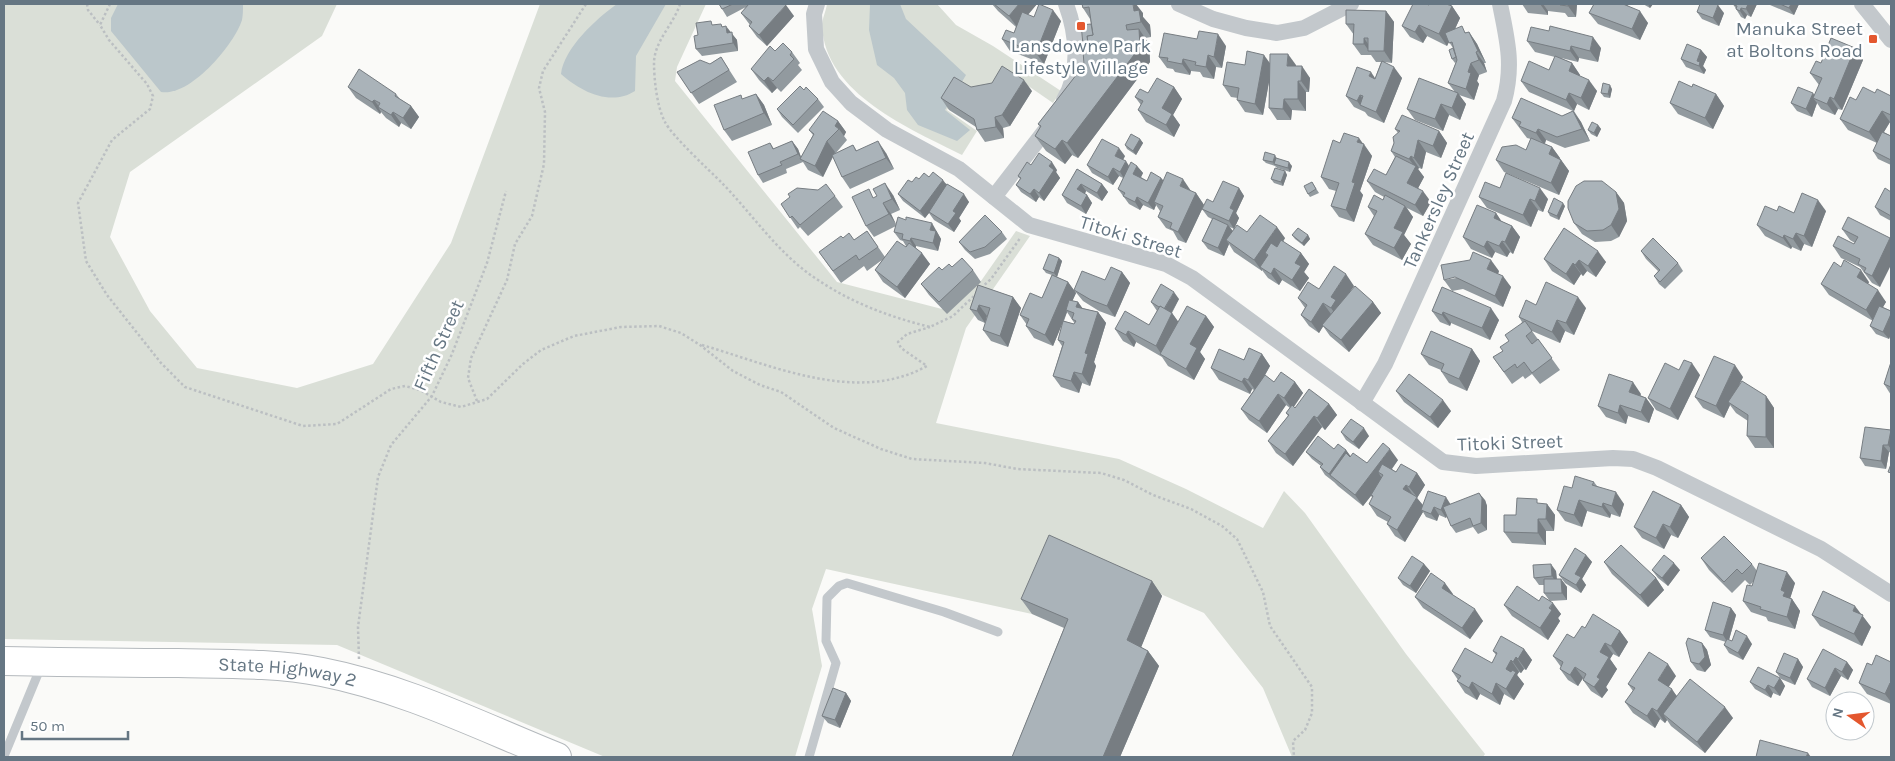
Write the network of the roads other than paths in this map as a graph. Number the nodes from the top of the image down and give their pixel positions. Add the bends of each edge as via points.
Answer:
1 (817, 4) edge
2 (1066, 4) edge
3 (1179, 4) edge
4 (1351, 4) edge
5 (1500, 4) edge
6 (1862, 4) edge
7 (1891, 40) edge
8 (994, 197) junction
9 (1362, 403) junction
10 (1891, 594) edge
11 (998, 632) dead end
12 (4, 661) edge
13 (43, 662) junction
14 (4, 756) edge
15 (557, 757) edge
16 (809, 757) edge

1 - 8 street via 814,14 816,49 832,82 851,103 887,130 959,169
2 - 8 street via 1075,37 1070,90 1051,123
3 - 4 street via 1213,19 1277,33 1304,28
5 - 9 street, Tankersley Street via 1510,58 1510,80 1504,101 1385,364
6 - 7 street
8 - 9 street, Titoki Street via 1037,228 1166,264 1206,288
9 - 10 street, Titoki Street via 1443,462 1476,466 1613,458 1641,462 1821,549
11 - 16 lane via 847,583 839,586 827,598 826,641 836,663
12 - 13 highway, State Highway 2
13 - 14 lane
13 - 15 highway, State Highway 2 via 235,664 320,672 359,680 399,694

